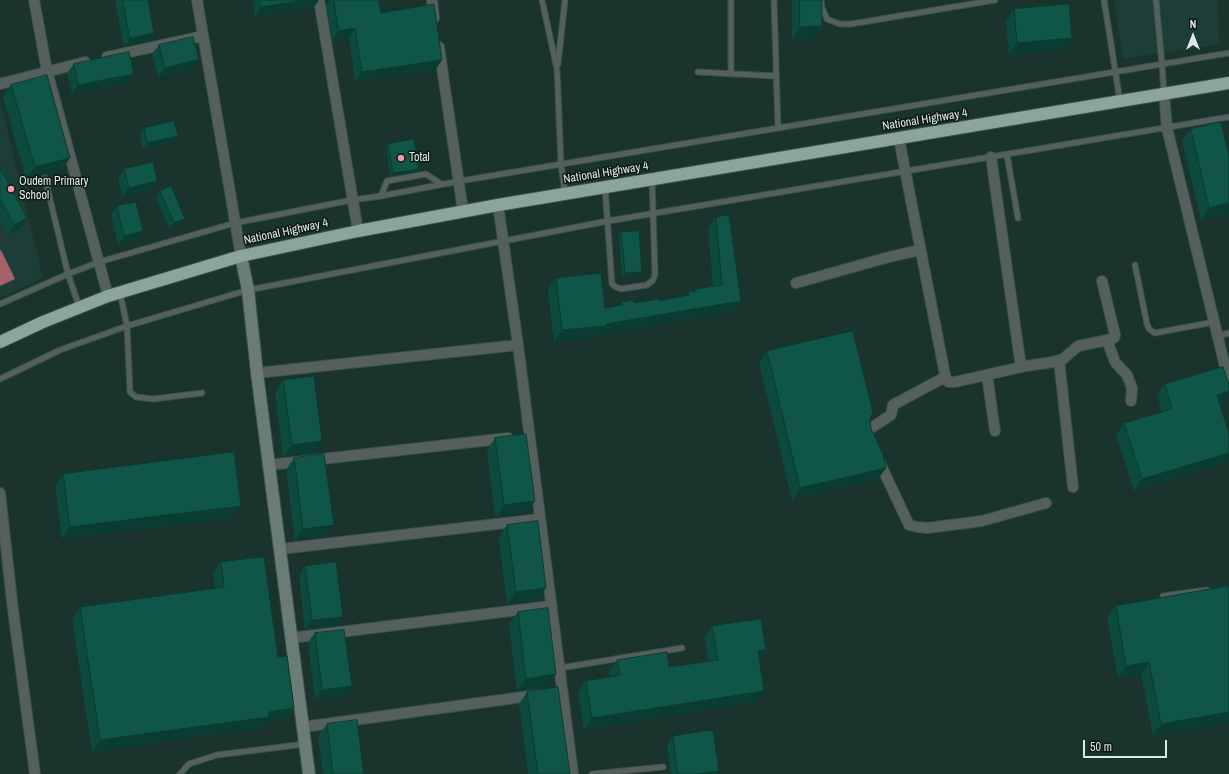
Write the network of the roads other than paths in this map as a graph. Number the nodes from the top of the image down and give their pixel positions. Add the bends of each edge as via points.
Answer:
1 (34, 0) edge
2 (197, 0) edge
3 (318, 0) edge
4 (432, 0) edge
5 (542, 0) edge
6 (565, 0) edge
7 (731, 0) edge
8 (774, 0) edge
9 (822, 0) edge
10 (995, 0) edge
11 (1104, 0) edge
12 (1156, 0) edge
13 (204, 36) junction
14 (1229, 53) edge
15 (1162, 64) junction
16 (558, 69) junction
17 (47, 71) junction
18 (698, 72) dead end
19 (1116, 72) junction
20 (731, 74) junction
21 (776, 76) junction
22 (0, 84) edge
23 (1229, 84) edge
24 (1164, 94) junction
25 (1120, 102) junction
26 (1229, 118) edge
27 (778, 128) junction
28 (1167, 128) junction
29 (899, 139) junction
30 (1007, 155) junction
31 (991, 157) junction
32 (561, 164) junction
33 (905, 172) junction
34 (45, 178) dead end
35 (652, 180) junction
36 (460, 181) junction
37 (441, 184) junction
38 (605, 188) junction
39 (565, 194) junction
40 (381, 196) junction
41 (352, 200) junction
42 (498, 205) junction
43 (464, 211) junction
44 (654, 214) junction
45 (1018, 218) dead end
46 (608, 221) junction
47 (235, 223) junction
48 (358, 231) junction
49 (503, 242) junction
50 (920, 250) junction
51 (241, 256) junction
52 (99, 262) junction
53 (1135, 265) dead end
54 (68, 274) junction
55 (1102, 281) dead end
56 (796, 283) dead end
57 (248, 290) junction
58 (114, 294) junction
59 (0, 304) edge
60 (80, 308) junction
61 (1214, 322) junction
62 (127, 326) junction
63 (1229, 333) edge
64 (1218, 336) junction
65 (1107, 340) junction
66 (0, 342) edge
67 (518, 345) junction
68 (1059, 360) junction
69 (1021, 367) junction
70 (1228, 370) edge
71 (257, 373) junction
72 (987, 375) junction
73 (945, 377) junction
74 (0, 379) edge
75 (1229, 383) edge
76 (202, 392) dead end
77 (1131, 401) dead end
78 (995, 431) dead end
79 (529, 436) junction
80 (269, 465) junction
81 (1073, 487) dead end
82 (0, 493) edge
83 (1046, 503) dead end
84 (540, 519) junction
85 (280, 549) junction
86 (1214, 589) edge
87 (1163, 596) edge
88 (551, 606) junction
89 (291, 638) junction
90 (682, 648) dead end
91 (560, 668) junction
92 (554, 692) junction
93 (303, 727) junction
94 (305, 744) junction
95 (663, 767) dead end
96 (609, 773) edge
97 (35, 774) edge
98 (180, 774) edge
99 (309, 774) edge
100 (573, 774) edge
101 (592, 774) edge

1 - 17 street
2 - 13 street
3 - 41 street
4 - 36 street
5 - 16 lane
6 - 16 lane
7 - 20 lane
8 - 21 lane
9 - 10 lane via 822,8 827,19 840,24
11 - 19 lane
12 - 15 lane
13 - 17 street
13 - 47 street
14 - 15 lane
15 - 19 lane
15 - 24 lane
16 - 32 lane
17 - 22 street
17 - 52 street
18 - 20 lane
19 - 25 lane
19 - 27 lane
20 - 21 lane
21 - 27 lane
23 - 24 highway, National Highway 4
24 - 25 highway, National Highway 4
24 - 28 street
25 - 29 highway, National Highway 4
26 - 28 lane
27 - 32 lane
28 - 30 lane
28 - 61 street
29 - 33 street
29 - 35 highway, National Highway 4
30 - 31 lane
30 - 45 lane
31 - 33 lane
31 - 69 street
32 - 36 lane
32 - 39 lane
33 - 44 lane
33 - 50 street
34 - 54 lane
35 - 38 highway, National Highway 4
35 - 44 lane
36 - 37 lane
36 - 43 street
37 - 40 lane
37 - 40 lane via 426,174 387,181
38 - 39 highway, National Highway 4
38 - 46 lane
39 - 42 highway, National Highway 4
40 - 41 lane
41 - 47 lane
41 - 48 street
42 - 43 highway, National Highway 4
42 - 49 street
43 - 48 highway, National Highway 4
44 - 46 lane
44 - 46 lane via 655,274 648,285 621,289 612,284
46 - 49 lane
47 - 51 street
47 - 52 lane
48 - 51 highway, National Highway 4
49 - 57 lane
49 - 67 street
50 - 56 street via 889,256
50 - 73 street
51 - 57 street
51 - 58 highway, National Highway 4
52 - 54 lane
52 - 58 street
53 - 61 lane via 1147,324 1152,332
54 - 59 lane
54 - 60 lane
55 - 65 street via 1115,335 1114,338
57 - 62 lane
57 - 71 street
58 - 60 highway, National Highway 4
58 - 62 lane
60 - 66 highway, National Highway 4
61 - 64 street
62 - 74 lane via 60,350
62 - 76 lane via 130,392 136,397 153,399
63 - 64 lane
64 - 70 street
65 - 68 street via 1078,346
65 - 77 street via 1115,362 1127,375 1132,388
67 - 71 street
67 - 79 street
68 - 69 street
68 - 81 street
69 - 72 street
70 - 75 street
71 - 80 street
72 - 73 street via 949,382
72 - 78 street
73 - 83 street via 893,405 891,415 868,430 869,440 909,525 927,528 982,521
79 - 80 street
79 - 84 street
80 - 85 street
82 - 97 street
84 - 85 street
84 - 88 street
85 - 89 street
86 - 87 lane
88 - 89 street
88 - 91 street
89 - 93 street
90 - 91 lane
91 - 92 street
92 - 93 street
92 - 100 street
93 - 94 street
94 - 98 lane via 217,756 189,764
94 - 99 street
95 - 96 lane
96 - 101 lane

